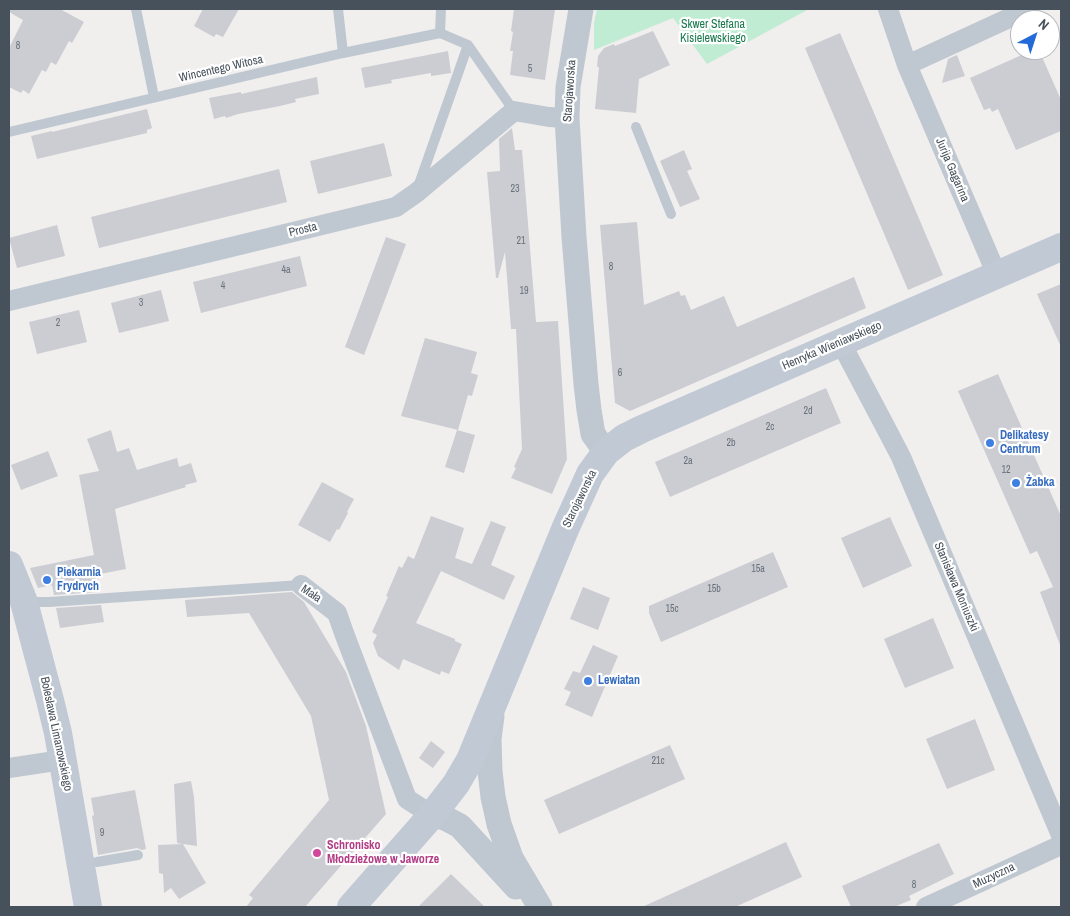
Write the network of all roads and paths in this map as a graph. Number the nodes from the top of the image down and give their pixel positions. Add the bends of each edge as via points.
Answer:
1 (136, 9) edge
2 (338, 9) edge
3 (441, 9) edge
4 (580, 9) edge
5 (888, 9) edge
6 (1029, 9) edge
7 (440, 33) junction
8 (468, 44) junction
9 (344, 53) junction
10 (907, 65) junction
11 (154, 97) junction
12 (514, 111) junction
13 (568, 118) junction
14 (636, 127) dead end
15 (9, 132) edge
16 (416, 193) junction
17 (671, 214) dead end
18 (1061, 247) edge
19 (997, 275) junction
20 (9, 301) edge
21 (841, 343) junction
22 (606, 452) junction
23 (9, 565) edge
24 (300, 585) joint
25 (24, 602) junction
26 (492, 707) junction
27 (62, 760) junction
28 (9, 768) edge
29 (432, 815) junction
30 (1061, 835) edge
31 (1061, 845) edge
32 (138, 855) dead end
33 (97, 862) dead end
34 (88, 907) edge
35 (351, 907) edge
36 (535, 907) edge
37 (540, 907) edge
38 (926, 907) edge

1 - 11 lane
2 - 9 lane
3 - 7 lane
4 - 13 street, Starojaworska via 568,87
5 - 10 street, Jurija Gagarina
6 - 10 street
7 - 8 lane
7 - 9 lane, Wincentego Witosa
8 - 12 lane
8 - 16 lane
9 - 11 lane, Wincentego Witosa
10 - 19 street, Jurija Gagarina
11 - 15 lane, Wincentego Witosa
12 - 13 street
12 - 16 street, Prosta
13 - 22 street, Starojaworska via 586,384 593,434
14 - 17 lane
16 - 20 street, Prosta via 396,207
18 - 19 main road, Henryka Wieniawskiego
19 - 21 main road, Henryka Wieniawskiego
21 - 22 main road, Henryka Wieniawskiego via 642,428
21 - 30 street, Stanisława Moniuszki via 901,457
22 - 26 main road, Starojaworska via 590,474 566,526
23 - 25 main road, Bolesława Limanowskiego
24 - 25 lane, Mała
24 - 29 street, Mała via 337,613 406,799
25 - 27 main road, Bolesława Limanowskiego
26 - 29 main road, Starojaworska via 470,760
26 - 37 street via 490,771 499,824 511,858
27 - 28 street
27 - 34 main road, Bolesława Limanowskiego
29 - 35 main road, Starojaworska
29 - 36 street via 460,826
31 - 38 street, Muzyczna
32 - 33 lane

